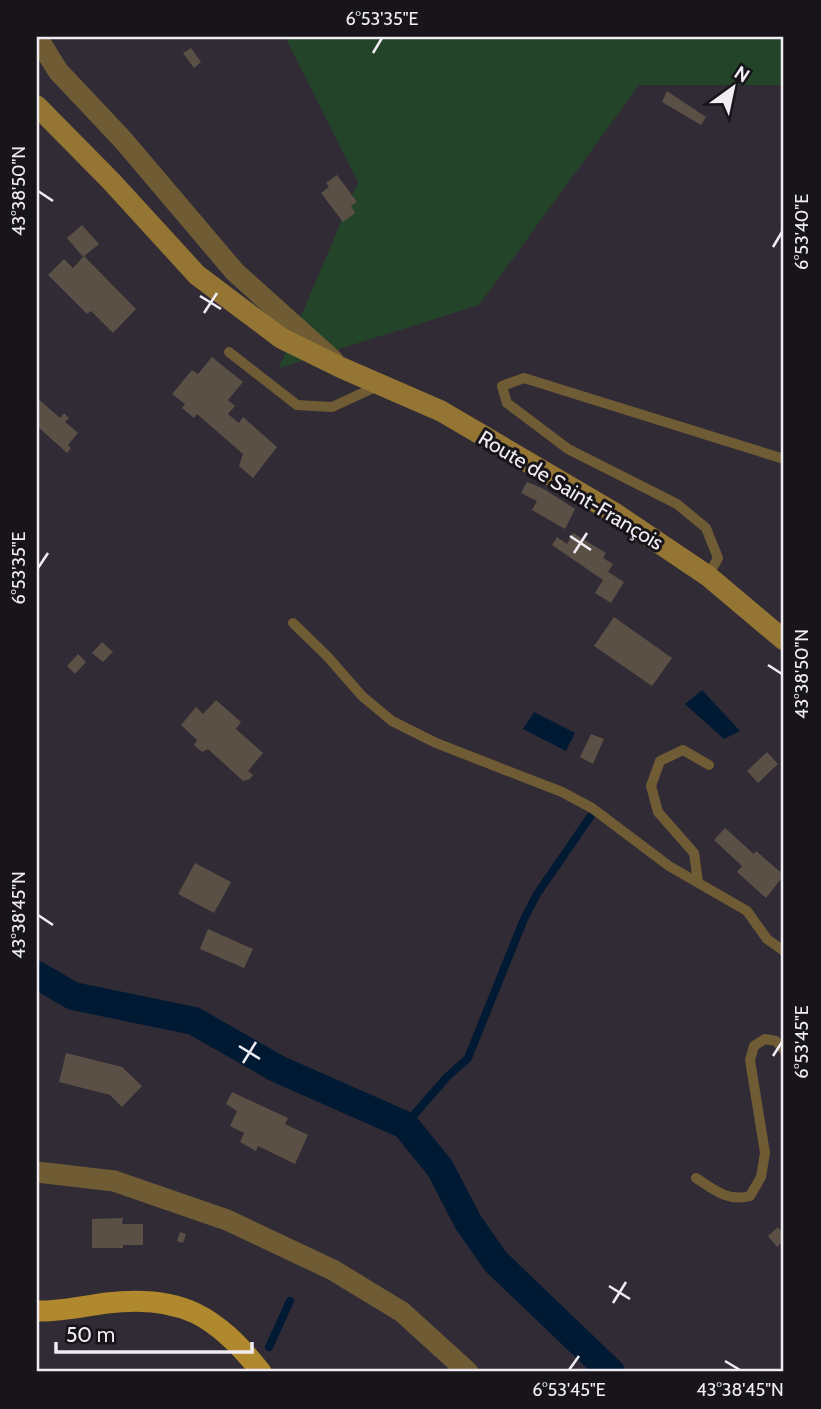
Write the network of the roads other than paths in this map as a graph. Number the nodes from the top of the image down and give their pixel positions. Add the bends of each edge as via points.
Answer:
1 (37, 37) edge
2 (37, 106) edge
3 (229, 352) dead end
4 (342, 368) junction
5 (380, 384) junction
6 (784, 459) edge
7 (708, 576) junction
8 (293, 623) dead end
9 (784, 640) edge
10 (709, 765) dead end
11 (698, 883) junction
12 (784, 951) edge
13 (784, 1050) edge
14 (37, 1172) edge
15 (696, 1178) dead end
16 (37, 1311) edge
17 (261, 1372) edge
18 (468, 1372) edge

1 - 4 street via 58,71 235,272
2 - 4 main road, Route de Saint-François via 197,275 281,338
3 - 5 lane via 297,405 332,407
4 - 5 main road, Route de Saint-François
5 - 7 main road, Route de Saint-François via 441,411 517,455
6 - 7 lane via 524,378 502,386 507,403 568,449 677,504 706,528 718,558
7 - 9 main road, Route de Saint-François
8 - 11 lane via 392,721 562,792
10 - 11 lane via 683,750 660,761 651,786 658,812 694,853
11 - 12 lane via 747,911 767,939
13 - 15 lane via 776,1041 765,1039 754,1046 750,1060 765,1153 761,1177 750,1196 737,1199 719,1194
14 - 18 street via 114,1181 239,1226 333,1270 402,1312
16 - 17 main road via 117,1302 163,1303 193,1311 238,1343

